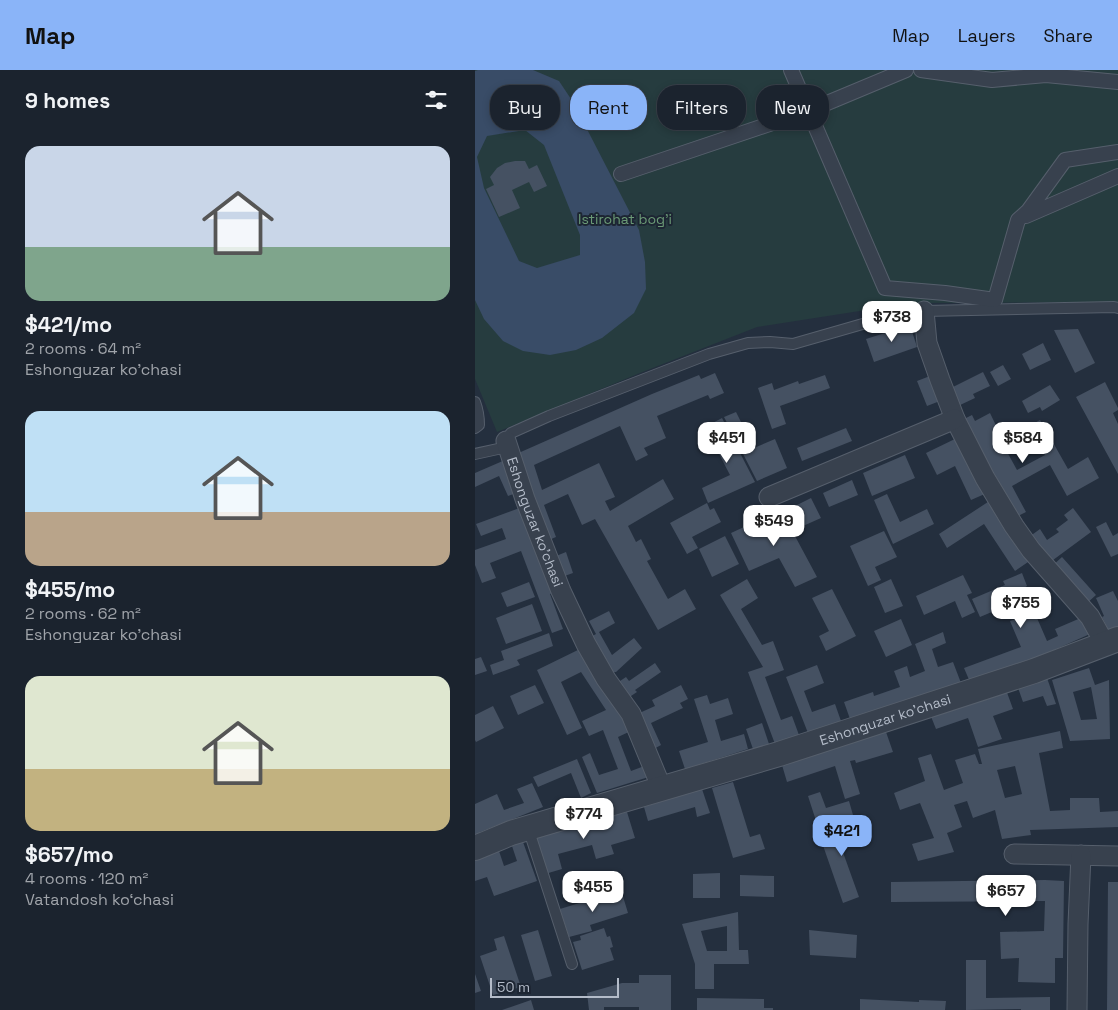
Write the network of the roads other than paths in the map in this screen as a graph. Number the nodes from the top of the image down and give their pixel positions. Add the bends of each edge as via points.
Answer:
1 (791, 70) edge
2 (906, 70) edge
3 (921, 70) edge
4 (1118, 82) edge
5 (797, 85) edge
6 (829, 102) edge
7 (756, 129) edge
8 (816, 130) edge
9 (1118, 152) edge
10 (621, 174) dead end
11 (1118, 176) edge
12 (1018, 220) junction
13 (1118, 308) edge
14 (924, 311) junction
15 (475, 402) edge
16 (955, 419) junction
17 (475, 428) edge
18 (507, 444) junction
19 (475, 454) edge
20 (769, 497) dead end
21 (1112, 642) edge
22 (662, 789) junction
23 (528, 828) junction
24 (475, 848) edge
25 (1014, 854) dead end
26 (1081, 855) junction
27 (1118, 856) edge
28 (572, 964) dead end
29 (1077, 1010) edge

1 - 5 street
2 - 6 street
3 - 4 street via 992,80 1046,75
7 - 10 street
8 - 12 street via 885,288 995,300
9 - 12 street via 1065,160
11 - 12 street
13 - 14 lane
14 - 16 street, Eshonguzar ko'chasi via 927,343
14 - 18 lane via 880,319 793,344 748,343 709,354 549,416 511,433
15 - 17 lane via 479,425
16 - 20 street
16 - 21 street, Eshonguzar ko'chasi via 985,478 1031,550
18 - 19 lane
18 - 22 street, Eshonguzar ko'chasi via 561,591 585,644 631,714
21 - 22 street, Eshonguzar ko'chasi via 1034,671
22 - 23 street, Eshonguzar ko'chasi
23 - 24 street, Eshonguzar ko'chasi
23 - 28 lane
25 - 26 street
26 - 27 street
26 - 29 street

